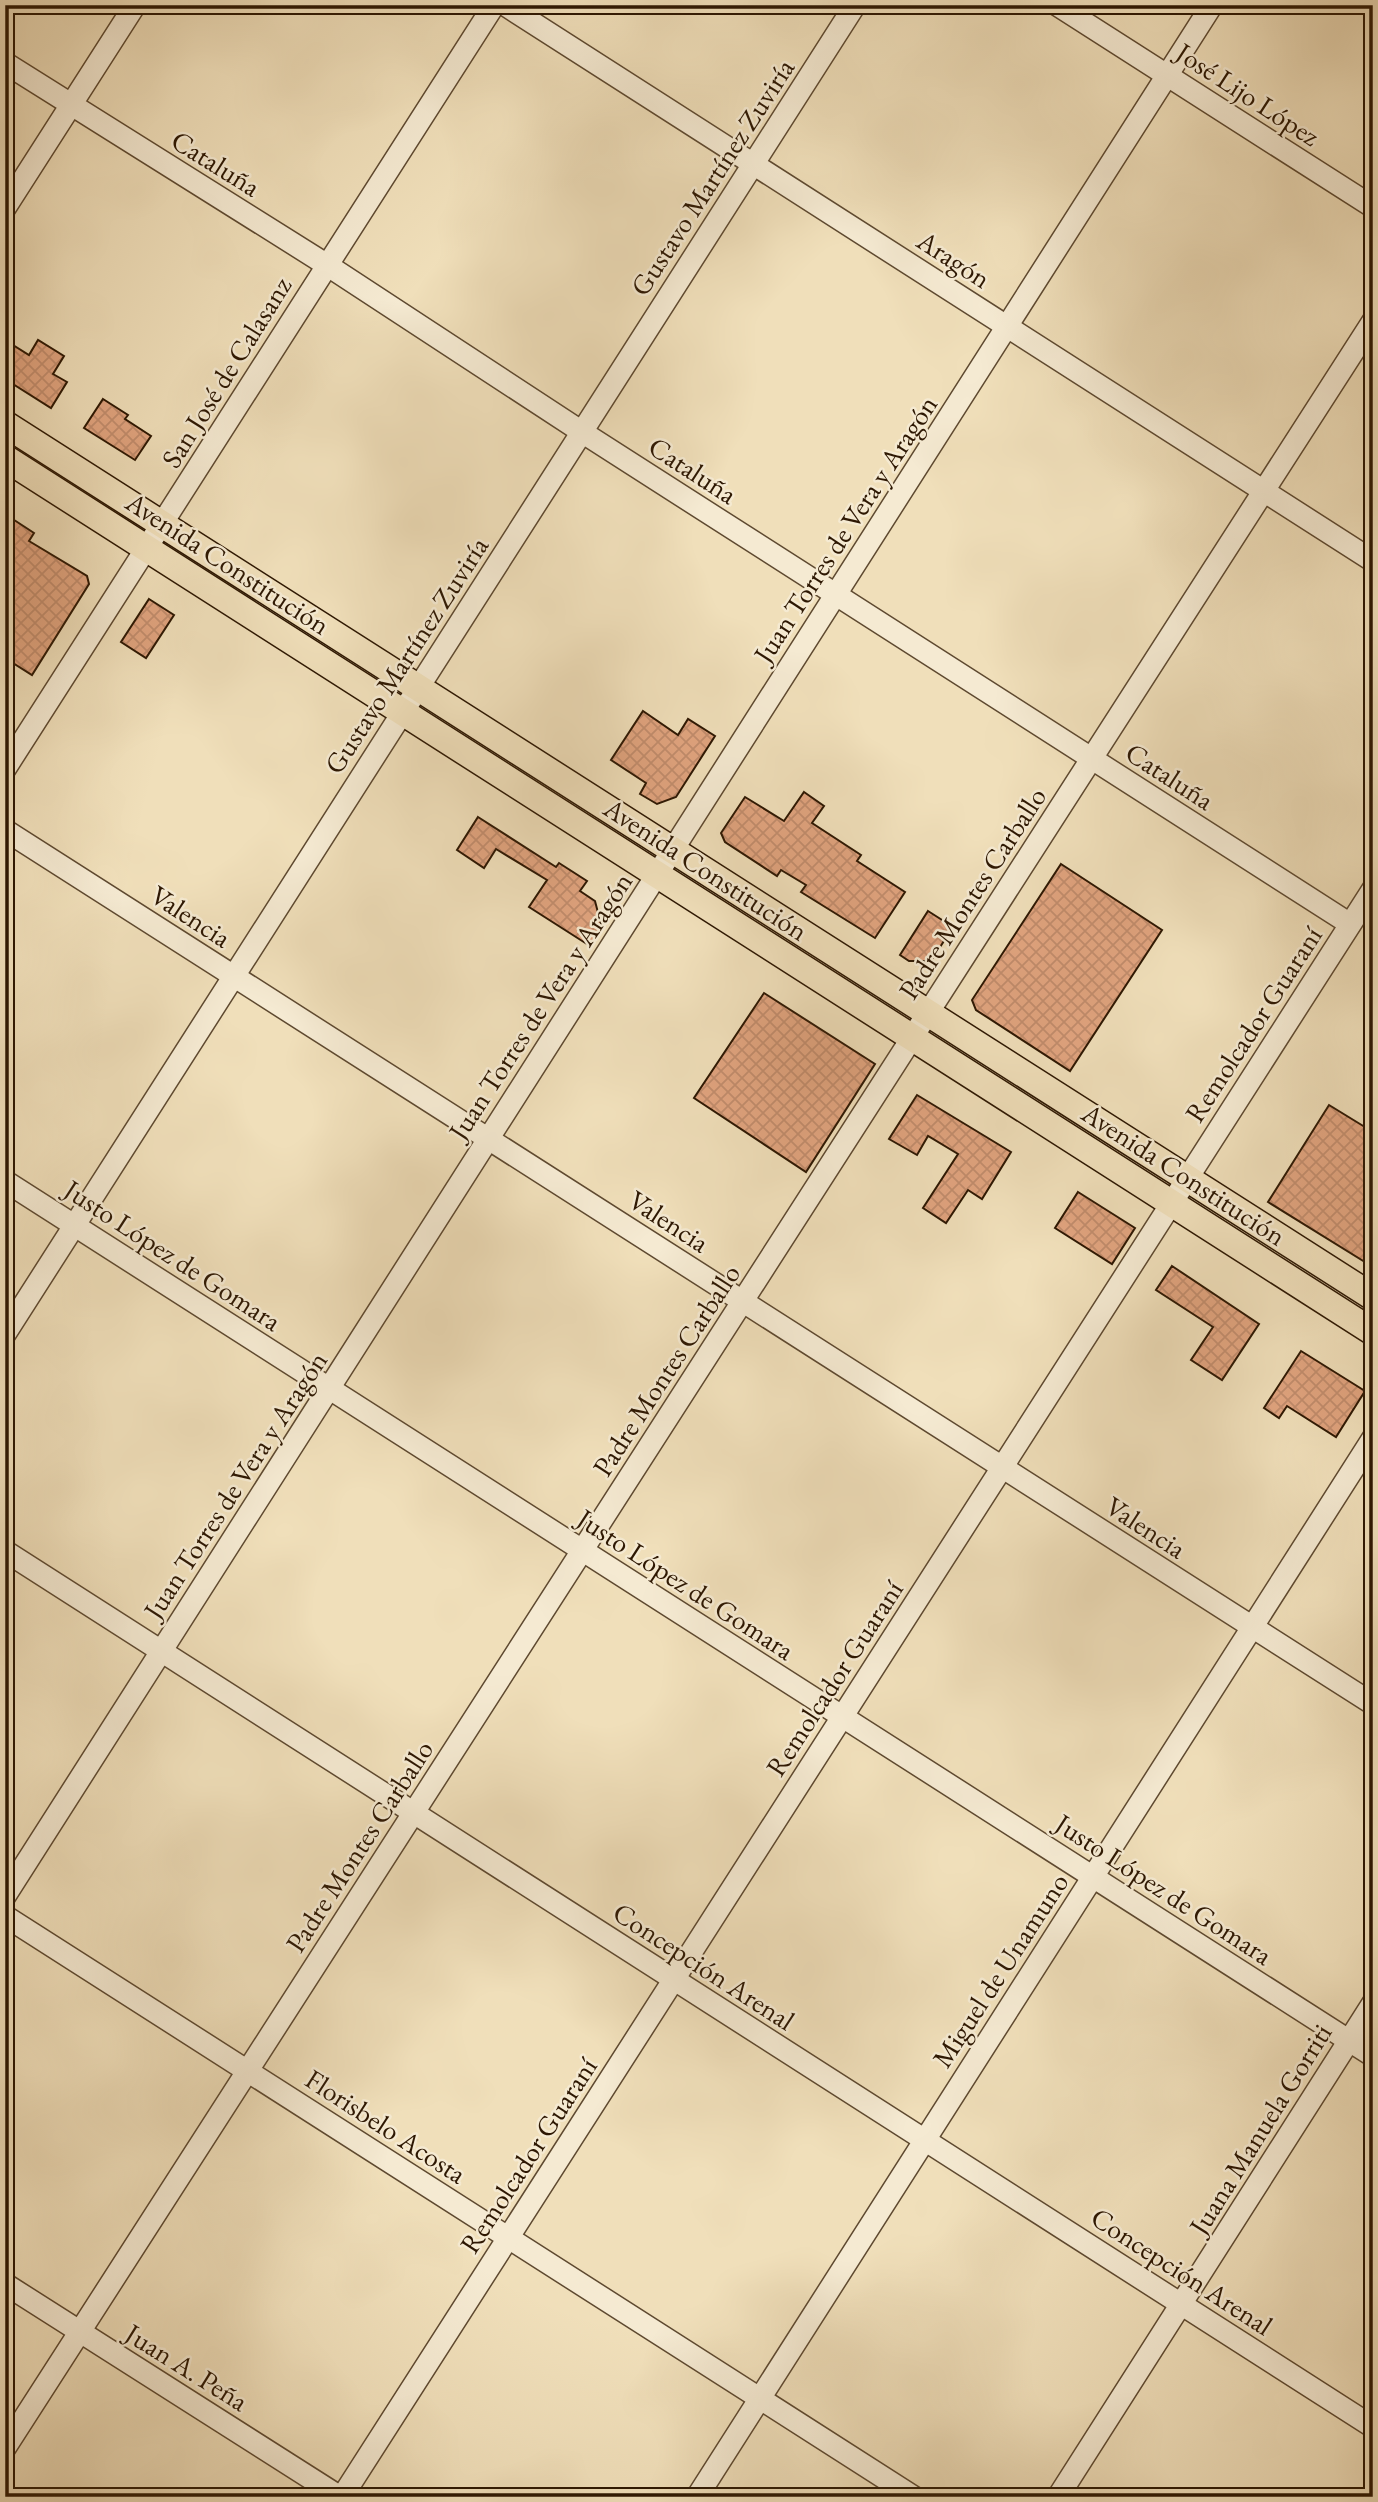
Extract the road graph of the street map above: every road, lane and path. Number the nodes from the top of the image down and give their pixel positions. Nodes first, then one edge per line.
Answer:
1 (135, 5) edge
2 (494, 5) edge
3 (505, 5) edge
4 (855, 5) edge
5 (1057, 5) edge
6 (1212, 5) edge
7 (5, 63) edge
8 (1167, 76) junction
9 (71, 105) junction
10 (753, 164) junction
11 (1373, 207) edge
12 (5, 208) edge
13 (327, 265) junction
14 (1373, 321) edge
15 (1007, 327) junction
16 (5, 424) edge
17 (582, 432) junction
18 (5, 458) edge
19 (1263, 491) junction
20 (162, 524) junction
21 (147, 548) junction
22 (1373, 561) edge
23 (836, 595) junction
24 (419, 688) junction
25 (403, 712) junction
26 (1091, 759) junction
27 (5, 769) edge
28 (5, 830) edge
29 (673, 850) junction
30 (657, 875) junction
31 (1373, 889) edge
32 (1350, 924) junction
33 (234, 976) junction
34 (928, 1013) junction
35 (912, 1038) junction
36 (489, 1139) junction
37 (1187, 1179) junction
38 (5, 1181) edge
39 (1171, 1203) junction
40 (75, 1226) junction
41 (1373, 1297) edge
42 (743, 1302) junction
43 (1373, 1332) edge
44 (5, 1334) edge
45 (330, 1389) junction
46 (1373, 1438) edge
47 (1002, 1468) junction
48 (5, 1551) edge
49 (583, 1551) junction
50 (1252, 1627) junction
51 (162, 1652) junction
52 (1373, 1704) edge
53 (842, 1717) junction
54 (414, 1813) junction
55 (1093, 1877) junction
56 (5, 1896) edge
57 (5, 1916) edge
58 (674, 1980) junction
59 (1373, 2003) edge
60 (1349, 2041) junction
61 (1373, 2056) edge
62 (248, 2071) junction
63 (925, 2140) junction
64 (509, 2238) junction
65 (5, 2284) edge
66 (1181, 2304) junction
67 (80, 2331) junction
68 (761, 2398) junction
69 (1373, 2427) edge
70 (5, 2448) edge
71 (341, 2497) edge
72 (697, 2497) edge
73 (915, 2497) edge
74 (1058, 2497) edge

1 - 9 street
2 - 13 street, San José de Calasanz
3 - 10 street, Aragón
4 - 10 street, Gustavo Martínez Zuviría
5 - 8 street, José Lijo López
6 - 8 street, Juan Torres de Vera y Aragón
7 - 9 street, Cataluña
8 - 11 street, José Lijo López
8 - 15 street, Juan Torres de Vera y Aragón
9 - 12 street
9 - 13 street, Cataluña
10 - 15 street, Aragón
10 - 17 street, Gustavo Martínez Zuviría
13 - 17 street, Cataluña
13 - 20 street, San José de Calasanz
14 - 19 street, Padre Montes Carballo
15 - 19 street, Aragón
15 - 23 street, Juan Torres de Vera y Aragón
16 - 20 main road, Avenida Constitución
17 - 23 street, Cataluña
17 - 24 street, Gustavo Martínez Zuviría
18 - 21 main road, Avenida Constitución
19 - 22 street, Aragón
19 - 26 street, Padre Montes Carballo
20 - 21 street, San José de Calasanz
20 - 24 main road, Avenida Constitución
21 - 25 main road, Avenida Constitución
21 - 27 street, San José de Calasanz
23 - 26 street, Cataluña
23 - 29 street, Juan Torres de Vera y Aragón
24 - 25 street, Gustavo Martínez Zuviría
24 - 29 main road, Avenida Constitución
25 - 30 main road, Avenida Constitución
25 - 33 street, Gustavo Martínez Zuviría
26 - 32 street, Cataluña
26 - 34 street, Padre Montes Carballo
28 - 33 street, Valencia
29 - 30 street, Juan Torres de Vera y Aragón
29 - 34 main road, Avenida Constitución
30 - 35 main road, Avenida Constitución
30 - 36 street, Juan Torres de Vera y Aragón
31 - 32 street, Remolcador Guaraní
32 - 37 street, Remolcador Guaraní
33 - 36 street, Valencia
33 - 40 street, Gustavo Martínez Zuviría
34 - 35 street, Padre Montes Carballo
34 - 37 main road, Avenida Constitución
35 - 39 main road, Avenida Constitución
35 - 42 street, Padre Montes Carballo
36 - 42 street, Valencia
36 - 45 street, Juan Torres de Vera y Aragón
37 - 39 street, Remolcador Guaraní
37 - 41 main road, Avenida Constitución
38 - 40 street, Justo López de Gomara
39 - 43 main road, Avenida Constitución
39 - 47 street, Remolcador Guaraní
40 - 44 street, Gustavo Martínez Zuviría
40 - 45 street, Justo López de Gomara
42 - 47 street, Valencia
42 - 49 street, Padre Montes Carballo
45 - 49 street, Justo López de Gomara
45 - 51 street, Juan Torres de Vera y Aragón
46 - 50 street, Miguel de Unamuno
47 - 50 street, Valencia
47 - 53 street, Remolcador Guaraní
48 - 51 street, Concepción Arenal
49 - 53 street, Justo López de Gomara
49 - 54 street, Padre Montes Carballo
50 - 52 street, Valencia
50 - 55 street, Miguel de Unamuno
51 - 54 street, Concepción Arenal
51 - 56 street, Juan Torres de Vera y Aragón
53 - 55 street, Justo López de Gomara
53 - 58 street, Remolcador Guaraní
54 - 58 street, Concepción Arenal
54 - 62 street, Padre Montes Carballo
55 - 60 street, Justo López de Gomara
55 - 63 street, Miguel de Unamuno
57 - 62 street, Florisbelo Acosta
58 - 63 street, Concepción Arenal
58 - 64 street, Remolcador Guaraní
59 - 60 street, Juana Manuela Gorriti
60 - 61 street, Justo López de Gomara
60 - 66 street, Juana Manuela Gorriti
62 - 64 street, Florisbelo Acosta
62 - 67 street, Padre Montes Carballo
63 - 66 street, Concepción Arenal
63 - 68 street, Miguel de Unamuno
64 - 68 street, Florisbelo Acosta
64 - 71 street, Remolcador Guaraní
65 - 67 street, Juan A. Peña
66 - 69 street, Concepción Arenal
66 - 74 street, Juana Manuela Gorriti
67 - 70 street, Padre Montes Carballo
67 - 71 street, Juan A. Peña
68 - 72 street, Miguel de Unamuno
68 - 73 street, Florisbelo Acosta

